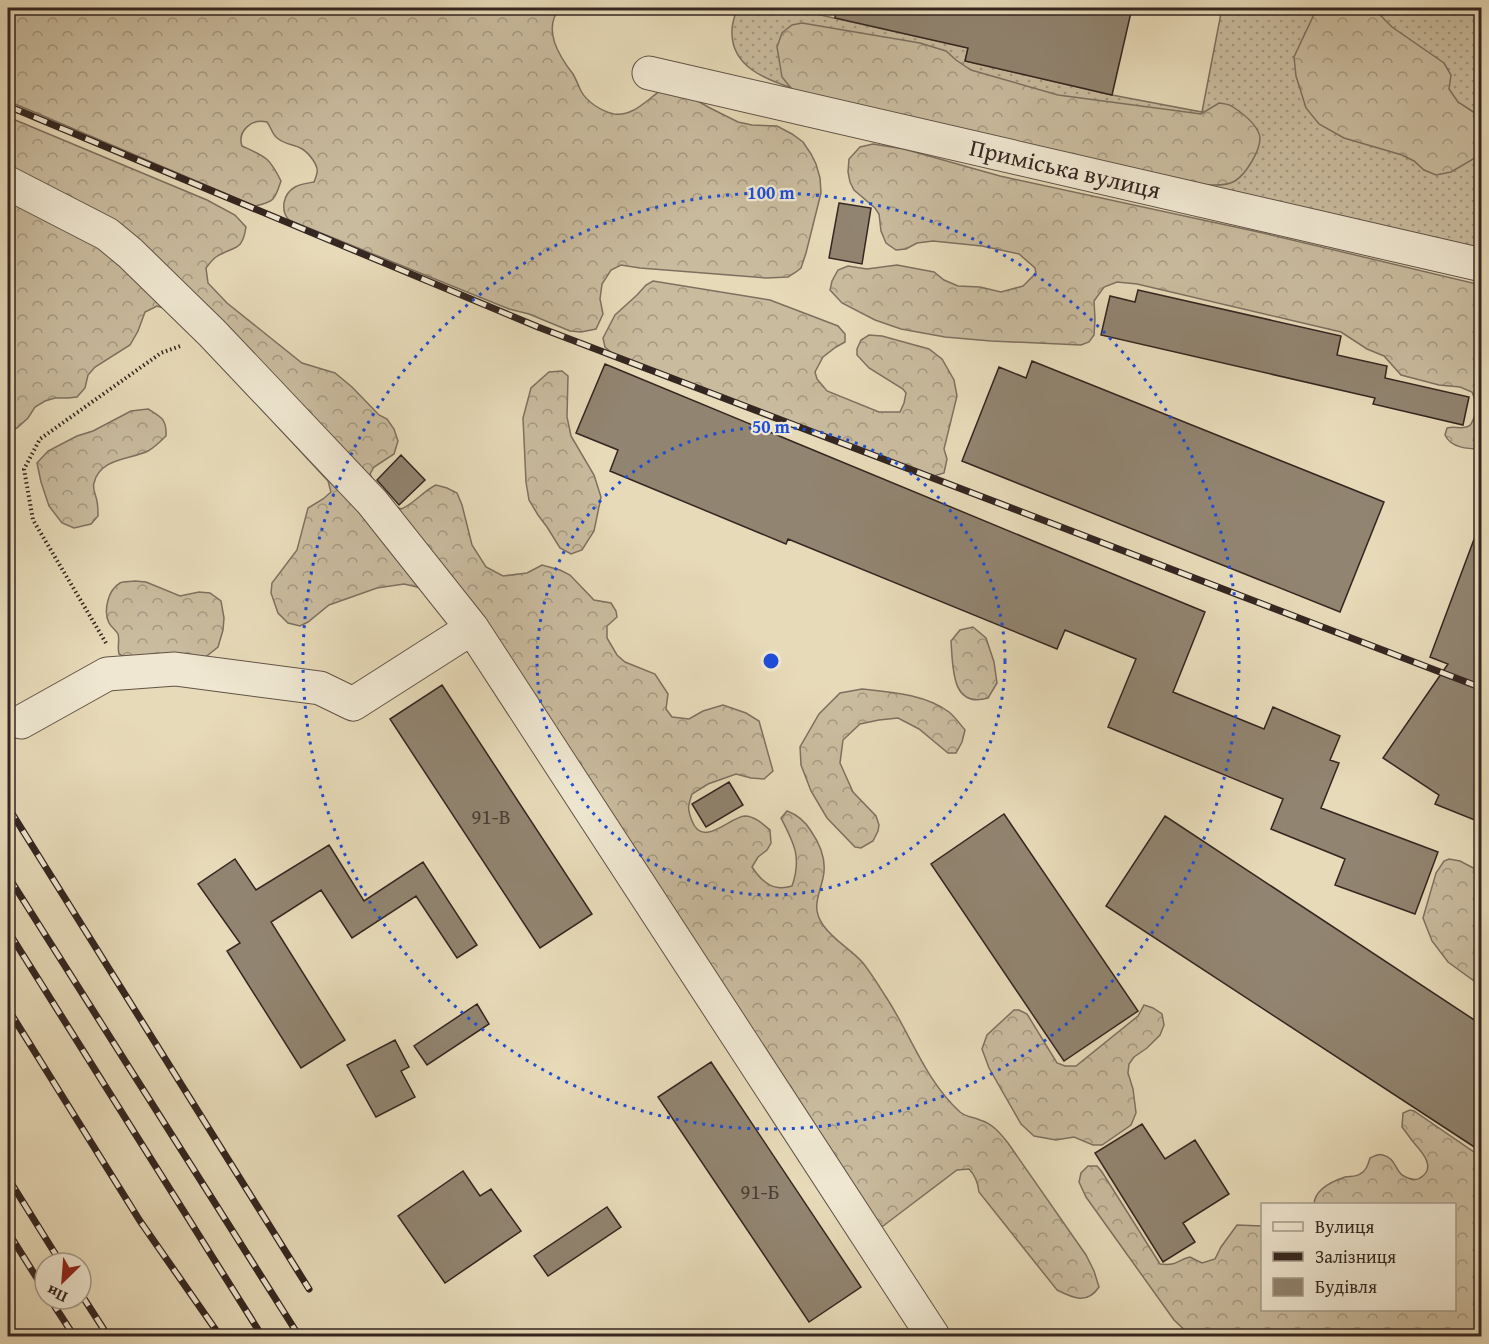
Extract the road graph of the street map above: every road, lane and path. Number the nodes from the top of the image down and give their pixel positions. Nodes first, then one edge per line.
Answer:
1 (649, 73) dead end
2 (8, 183) edge
3 (1482, 265) edge
4 (212, 333) junction
5 (472, 628) junction
6 (123, 672) junction
7 (21, 722) dead end
8 (933, 1336) edge

1 - 3 street, Приміська вулиця
2 - 4 street
4 - 5 street
4 - 6 path
5 - 6 street
5 - 8 street
6 - 7 street

